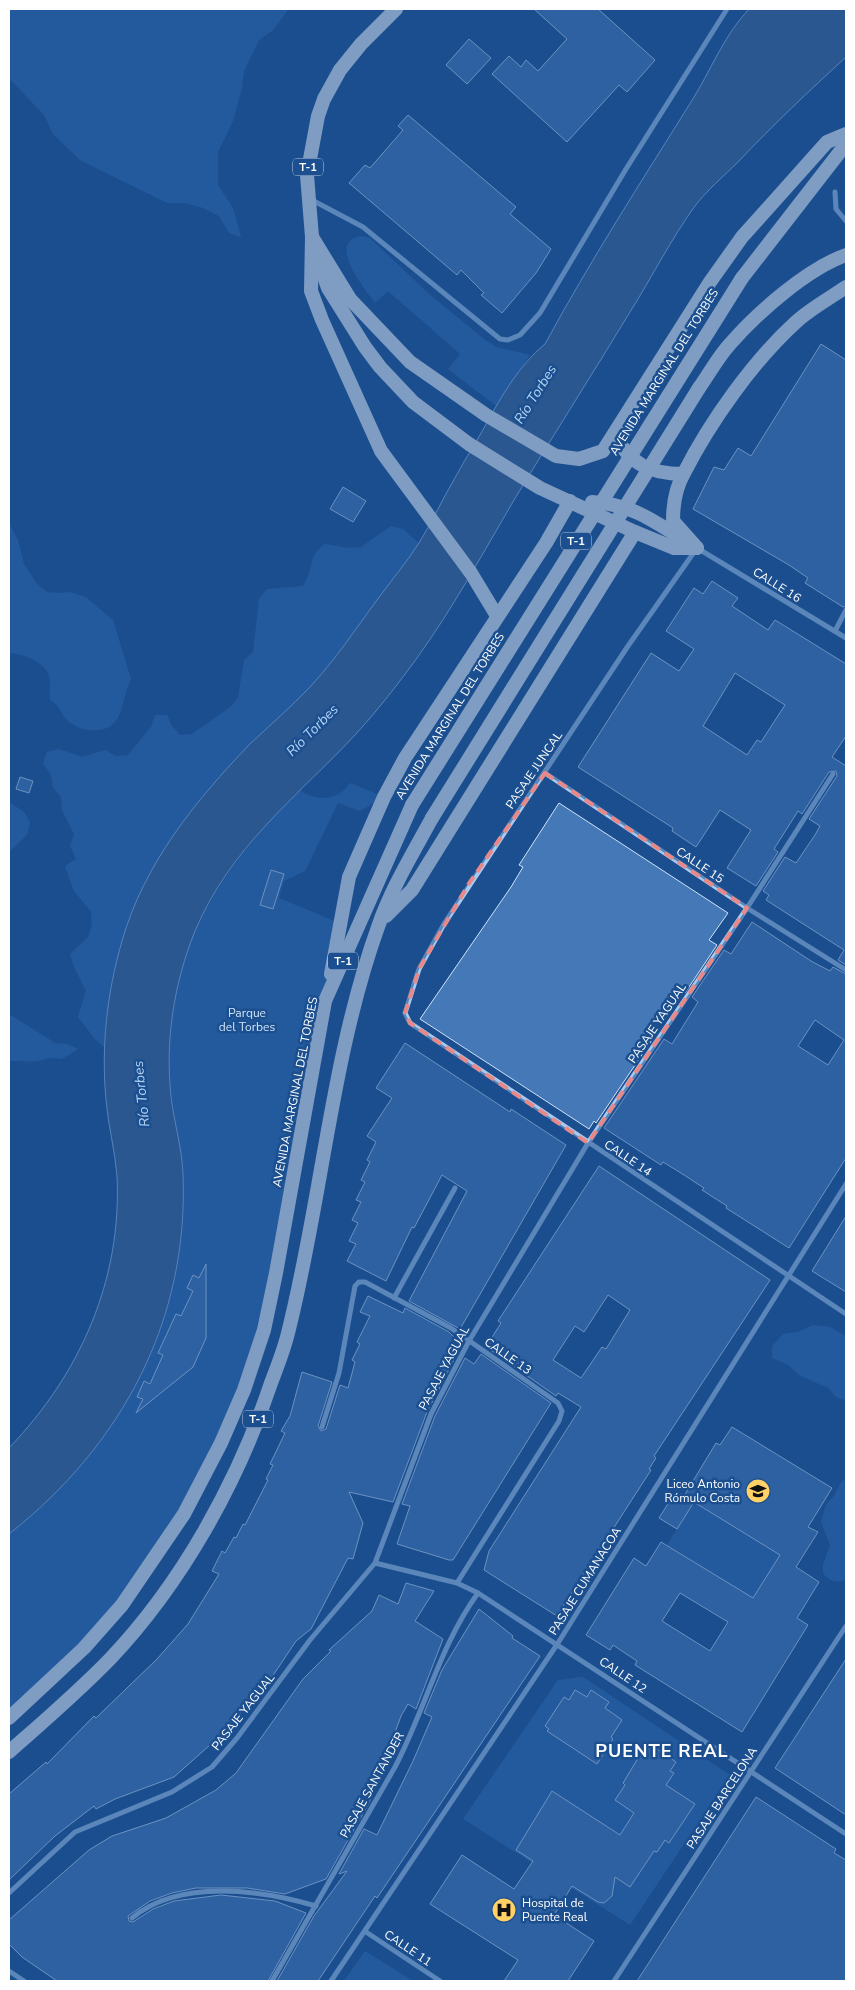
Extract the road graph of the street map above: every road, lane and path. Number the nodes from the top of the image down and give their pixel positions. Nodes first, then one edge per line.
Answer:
1 (396, 9) edge
2 (727, 9) edge
3 (846, 134) edge
4 (846, 144) edge
5 (835, 192) dead end
6 (310, 198) junction
7 (846, 221) edge
8 (312, 237) junction
9 (846, 255) edge
10 (846, 287) edge
11 (614, 434) junction
12 (683, 474) junction
13 (570, 502) junction
14 (635, 532) junction
15 (697, 548) junction
16 (846, 610) edge
17 (497, 616) junction
18 (835, 630) junction
19 (846, 638) edge
20 (545, 773) junction
21 (833, 774) dead end
22 (747, 908) junction
23 (378, 924) junction
24 (846, 970) edge
25 (325, 1002) junction
26 (405, 1013) joint
27 (588, 1143) junction
28 (846, 1184) edge
29 (455, 1188) dead end
30 (788, 1276) junction
31 (394, 1298) junction
32 (846, 1314) edge
33 (469, 1341) junction
34 (322, 1427) dead end
35 (375, 1563) junction
36 (457, 1583) junction
37 (478, 1593) junction
38 (846, 1626) edge
39 (558, 1643) junction
40 (9, 1718) edge
41 (9, 1752) edge
42 (751, 1772) junction
43 (846, 1834) edge
44 (9, 1893) edge
45 (316, 1906) junction
46 (132, 1918) dead end
47 (366, 1932) junction
48 (9, 1971) edge
49 (24, 1981) edge
50 (272, 1981) edge
51 (331, 1981) edge
52 (440, 1981) edge
53 (614, 1981) edge

1 - 6 highway, T-1
2 - 6 street
3 - 11 highway
4 - 25 highway, AVENIDA MARGINAL DEL TORBES / T-1, bridge
5 - 7 street
6 - 8 highway, T-1
8 - 11 highway
8 - 13 highway
8 - 17 highway
9 - 23 highway, T-1, bridge
10 - 12 highway
11 - 12 highway
12 - 15 highway
13 - 14 highway
13 - 15 highway
13 - 17 highway
14 - 15 highway
14 - 23 highway
15 - 18 street, CALLE 16
15 - 20 street, PASAJE JUNCAL
16 - 18 street
17 - 25 highway
18 - 19 street, CALLE 16
20 - 22 street, CALLE 15
20 - 26 street, PASAJE JUNCAL
21 - 22 street, PASAJE YAGUAL
22 - 24 street, CALLE 15
22 - 27 street, PASAJE YAGUAL
23 - 41 highway, T-1
25 - 40 highway, AVENIDA MARGINAL DEL TORBES / T-1
26 - 27 street, CALLE 14
27 - 30 street, CALLE 14
27 - 33 street, PASAJE YAGUAL
28 - 30 street, PASAJE CUMANACOA
29 - 31 street
30 - 32 street, CALLE 14
30 - 39 street, PASAJE CUMANACOA
31 - 33 street, CALLE 13
31 - 34 street, CALLE 13
33 - 35 street, PASAJE YAGUAL
33 - 36 street, CALLE 13
35 - 36 street, CALLE 12
35 - 44 street, PASAJE YAGUAL
36 - 37 street, CALLE 12
37 - 39 street, CALLE 12
37 - 45 street, PASAJE SANTANDER
38 - 42 street, PASAJE BARCELONA
39 - 42 street, CALLE 12
39 - 47 street, PASAJE CUMANACOA
42 - 43 street, CALLE 12
42 - 53 street, PASAJE BARCELONA
45 - 46 street
45 - 50 street, PASAJE SANTANDER
47 - 51 street, PASAJE CUMANACOA
47 - 52 street, CALLE 11
48 - 49 street

